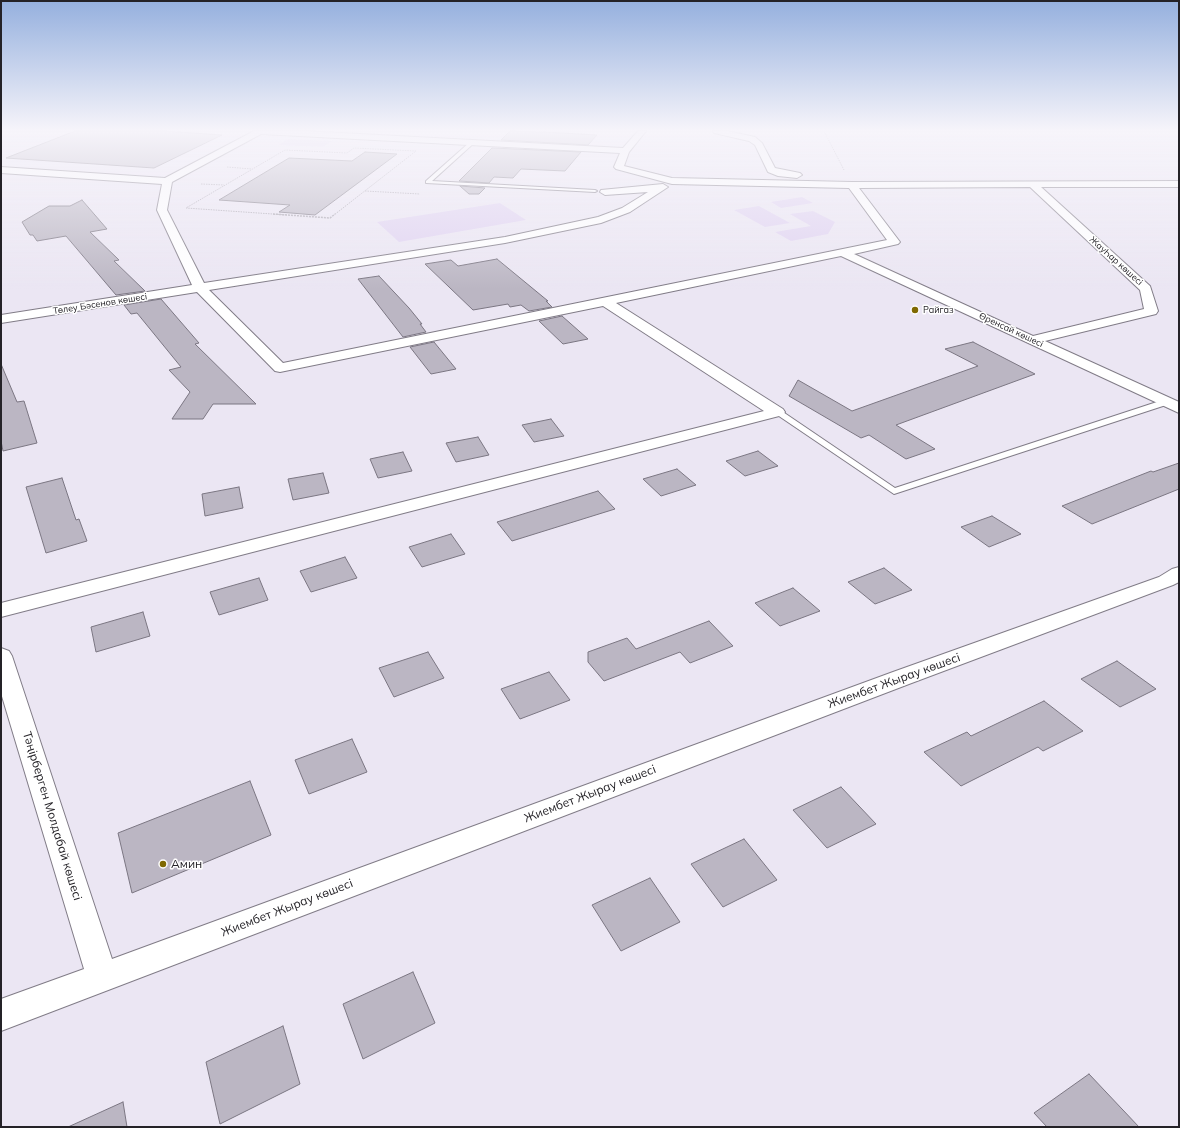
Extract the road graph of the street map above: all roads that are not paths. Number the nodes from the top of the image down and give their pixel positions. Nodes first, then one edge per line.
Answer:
1 (166, 184) edge
2 (457, 184) edge
3 (607, 184) edge
4 (667, 184) junction
5 (700, 184) edge
6 (851, 184) edge
7 (999, 184) edge
8 (1032, 184) junction
9 (1179, 184) edge
10 (600, 192) junction
11 (843, 253) junction
12 (200, 288) junction
13 (606, 302) junction
14 (1, 319) edge
15 (1032, 340) junction
16 (1166, 402) junction
17 (1179, 408) edge
18 (777, 412) junction
19 (1179, 573) edge
20 (1, 610) edge
21 (1, 656) edge
22 (102, 977) junction
23 (1, 1015) edge

1 - 12 street
2 - 10 lane
3 - 10 street
4 - 5 street
4 - 10 street
4 - 12 street, Төлеу Бәсенов көшесі
6 - 11 street
7 - 8 street
8 - 9 street
8 - 15 street, ЖауҺар көшесі
11 - 13 street
11 - 15 street, Өренсай көшесі
12 - 13 street
12 - 14 street, Төлеу Бәсенов көшесі
13 - 18 street
15 - 16 street, Өренсай көшесі
16 - 17 street, Өренсай көшесі
16 - 18 lane
18 - 20 street
19 - 22 street, Жиембет Жырау көшесі
21 - 22 street, Тәңірберген Молдабай көшесі
22 - 23 street, Жиембет Жырау көшесі

